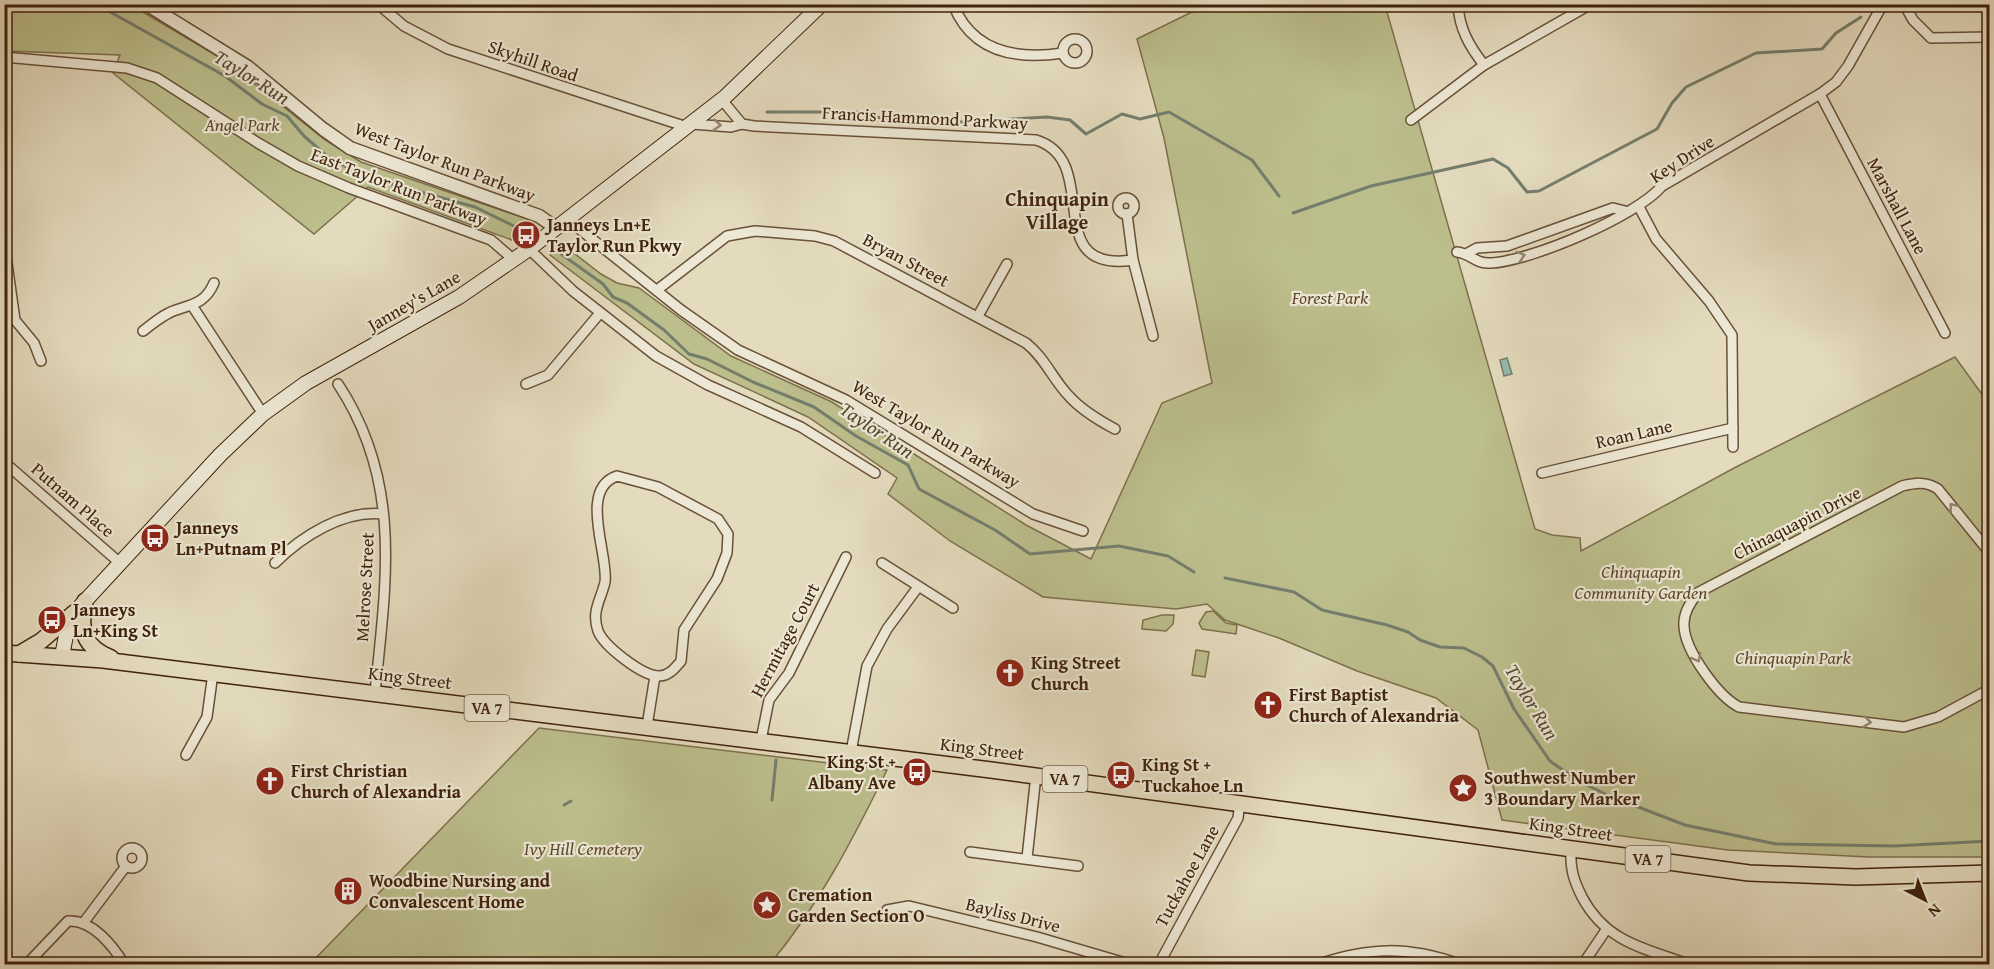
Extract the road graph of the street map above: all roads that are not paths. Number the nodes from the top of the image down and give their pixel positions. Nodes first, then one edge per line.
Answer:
1 (147, 4) edge
2 (378, 4) edge
3 (822, 4) edge
4 (953, 4) edge
5 (1458, 4) edge
6 (1591, 4) edge
7 (1883, 4) edge
8 (1904, 4) edge
9 (1989, 37) edge
10 (1063, 54) dead end
11 (4, 57) edge
12 (1484, 65) junction
13 (1820, 94) junction
14 (722, 100) junction
15 (1411, 120) dead end
16 (742, 124) junction
17 (689, 125) junction
18 (1639, 207) junction
19 (1625, 211) junction
20 (1127, 214) dead end
21 (561, 223) junction
22 (4, 242) edge
23 (529, 249) junction
24 (514, 260) junction
25 (1133, 260) junction
26 (1007, 264) dead end
27 (214, 283) dead end
28 (657, 290) junction
29 (193, 307) junction
30 (600, 313) junction
31 (978, 316) junction
32 (143, 331) dead end
33 (1945, 333) dead end
34 (1153, 336) dead end
35 (41, 361) dead end
36 (338, 384) dead end
37 (526, 384) dead end
38 (263, 414) junction
39 (1733, 428) junction
40 (1115, 429) dead end
41 (1733, 447) dead end
42 (4, 462) edge
43 (875, 473) dead end
44 (1542, 473) dead end
45 (383, 514) junction
46 (1083, 531) dead end
47 (1989, 553) edge
48 (846, 557) dead end
49 (120, 563) junction
50 (275, 563) dead end
51 (882, 563) dead end
52 (918, 587) junction
53 (85, 601) junction
54 (953, 608) dead end
55 (74, 613) junction
56 (12, 654) edge
57 (62, 656) junction
58 (122, 663) junction
59 (213, 673) junction
60 (655, 676) junction
61 (1989, 689) edge
62 (375, 693) junction
63 (647, 726) junction
64 (761, 740) junction
65 (852, 752) junction
66 (186, 755) dead end
67 (1036, 776) junction
68 (1240, 802) junction
69 (1571, 849) junction
70 (970, 852) dead end
71 (1028, 858) junction
72 (126, 866) dead end
73 (1078, 866) dead end
74 (1989, 873) edge
75 (887, 910) dead end
76 (84, 922) junction
77 (1606, 930) junction
78 (27, 964) edge
79 (124, 964) edge
80 (1129, 964) edge
81 (1159, 964) edge
82 (1318, 964) edge
83 (1459, 964) edge
84 (1583, 964) edge
85 (1688, 964) edge

1 - 21 street, West Taylor Run Parkway
2 - 17 street, Skyhill Road
3 - 14 main road, Janney's Lane
4 - 10 street
5 - 12 street
6 - 12 street
7 - 13 street, Key Drive
8 - 9 street
11 - 24 street, East Taylor Run Parkway
12 - 15 street
13 - 18 street, Key Drive
13 - 33 street, Marshall Lane
14 - 16 street
14 - 17 main road, Janney's Lane
17 -> 16 street, Francis Hammond Parkway
16 - 25 street, Francis Hammond Parkway
17 - 21 main road, Janney's Lane
18 - 19 street
18 - 39 street, Key Drive
19 -> 19 street
20 - 25 street
21 - 23 main road, Janney's Lane
21 - 28 street, West Taylor Run Parkway
22 - 35 street
23 - 24 main road, Janney's Lane
23 - 30 street
24 - 38 main road, Janney's Lane
25 - 34 street
26 - 31 street
27 - 29 street
28 - 31 street, Bryan Street
28 - 46 street, West Taylor Run Parkway
29 - 32 street
29 - 38 street
30 - 37 street
30 - 43 street
31 - 40 street, Bryan Street
36 - 45 street, Melrose Street
38 - 49 main road, Janney's Lane
39 - 41 street, Key Drive
39 - 44 street, Roan Lane
42 - 49 street, Putnam Place
45 - 50 street
45 - 62 street, Melrose Street
47 -> 61 street, Chinaquapin Drive
48 - 64 street, Hermitage Court
49 - 53 main road, Janney's Lane
51 - 52 street
52 - 54 street
52 - 65 street
53 - 55 main road, Janney's Lane
53 - 58 main road
55 - 56 main road
55 - 57 main road, Janney's Lane
56 - 57 main road, King Street / VA 7
57 - 58 main road, King Street / VA 7
58 - 59 main road, King Street / VA 7
59 - 62 main road, King Street / VA 7
59 - 66 street
60 - 60 street
60 - 63 street
62 - 63 main road, King Street / VA 7
63 - 64 main road, King Street / VA 7
64 - 65 main road, King Street / VA 7
65 - 67 main road, King Street / VA 7
67 - 68 main road, King Street / VA 7
67 - 71 street
68 - 69 main road, King Street / VA 7
68 - 81 street, Tuckahoe Lane
69 - 74 main road, King Street / VA 7
69 - 77 street
70 - 71 street
71 - 73 street
72 - 76 street
75 - 80 street, Bayliss Drive
76 - 78 street
76 - 79 street
77 - 84 street
77 - 85 street
82 - 83 street

